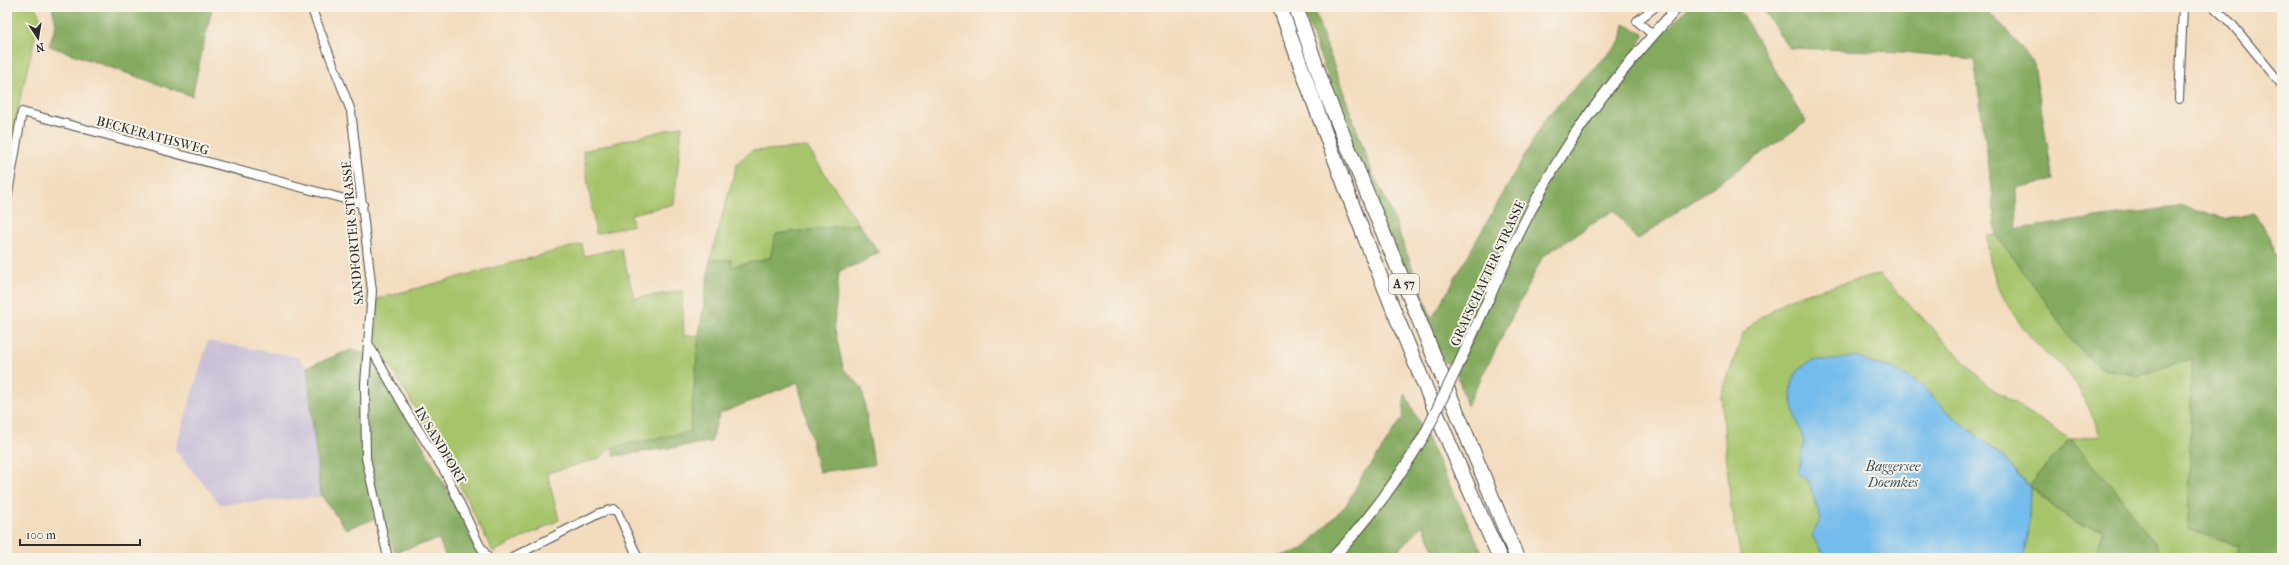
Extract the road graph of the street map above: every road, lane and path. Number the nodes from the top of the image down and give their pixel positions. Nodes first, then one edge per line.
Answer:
1 (311, 7) edge
2 (1280, 7) edge
3 (1296, 7) edge
4 (1655, 7) edge
5 (1678, 7) edge
6 (2183, 7) edge
7 (2214, 7) edge
8 (1653, 35) junction
9 (2282, 85) edge
10 (2179, 99) dead end
11 (7, 199) edge
12 (363, 204) junction
13 (369, 345) junction
14 (388, 558) edge
15 (488, 558) edge
16 (511, 558) edge
17 (638, 558) edge
18 (1332, 558) edge
19 (1500, 558) edge
20 (1517, 558) edge

1 - 12 street, SANDFORTER STRASSE
2 - 19 highway, A 57
3 - 20 highway, A 57
4 - 8 street
5 - 8 street, GRAFSCHAFTER STRASSE
6 - 10 street
7 - 9 street
8 - 18 street, GRAFSCHAFTER STRASSE, bridge
11 - 12 street, BECKERATHSWEG
12 - 13 street, SANDFORTER STRASSE
13 - 14 street, SANDFORTER STRASSE
13 - 15 street, IN SANDFORT
16 - 17 street

